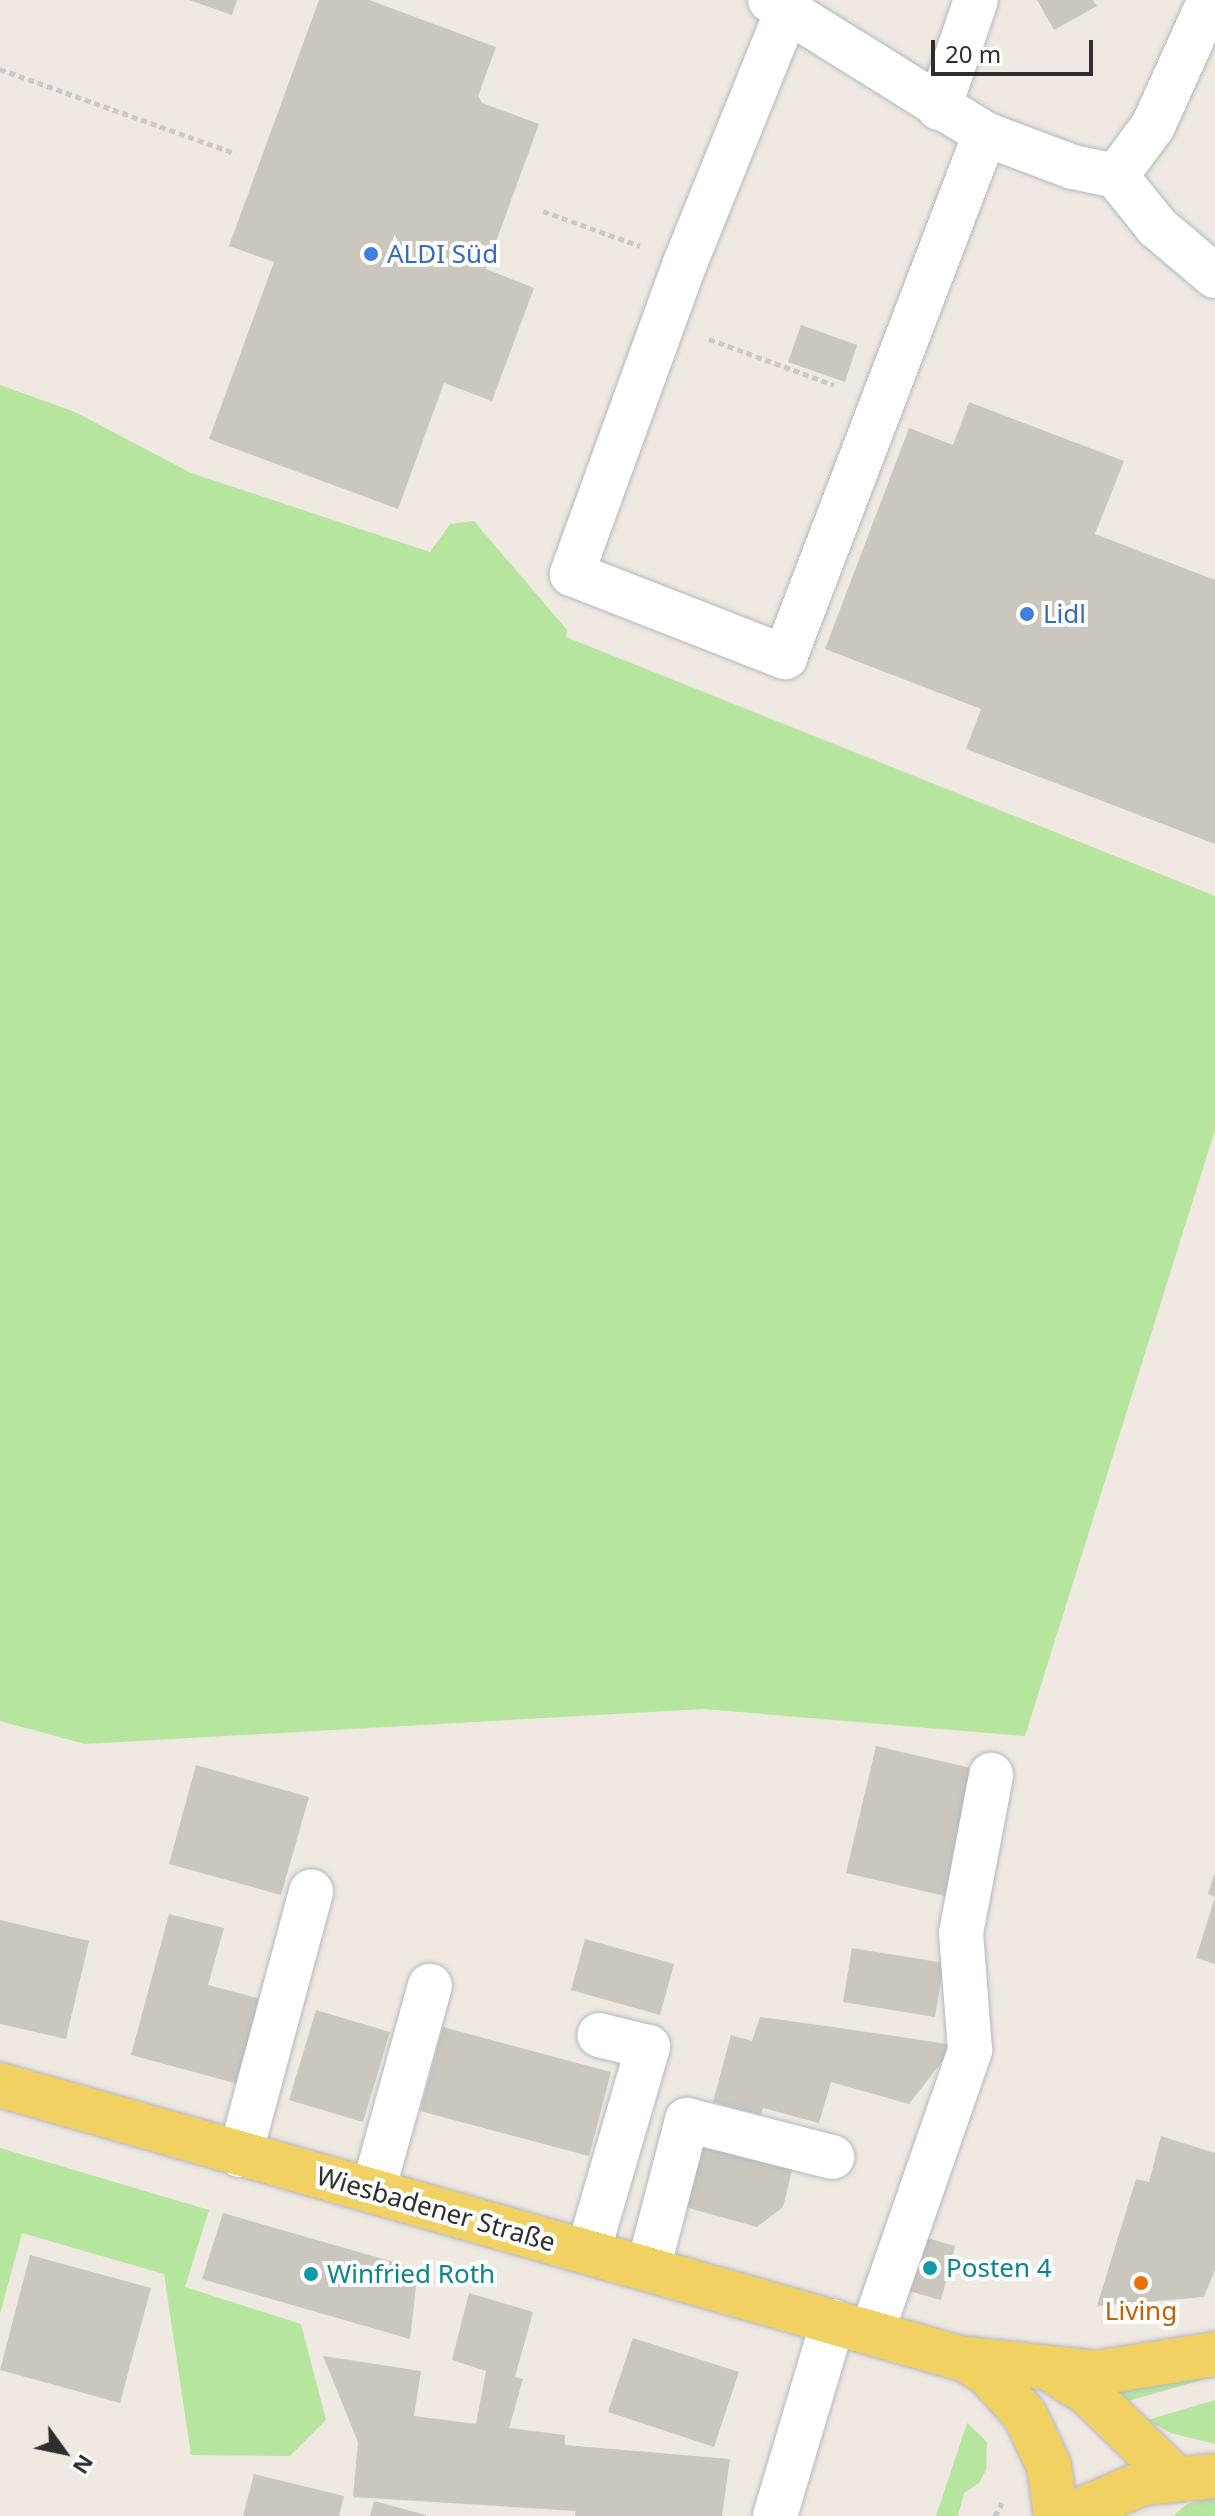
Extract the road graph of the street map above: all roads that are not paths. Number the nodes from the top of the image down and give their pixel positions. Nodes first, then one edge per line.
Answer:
1 (976, 0) edge
2 (1210, 0) edge
3 (778, 5) edge
4 (939, 108) junction
5 (985, 134) junction
6 (1116, 176) junction
7 (1215, 276) edge
8 (991, 1775) dead end
9 (311, 1891) dead end
10 (430, 1986) dead end
11 (599, 2035) dead end
12 (0, 2085) edge
13 (240, 2155) junction
14 (832, 2157) dead end
15 (373, 2191) junction
16 (588, 2252) junction
17 (648, 2269) junction
18 (853, 2327) junction
19 (1215, 2354) edge
20 (965, 2359) junction
21 (1053, 2371) junction
22 (1195, 2477) edge
23 (775, 2516) edge
24 (1056, 2516) edge
25 (1067, 2516) edge

1 - 4 street
2 - 6 street
3 - 4 street
3 - 5 street
4 - 5 street
5 - 6 street
6 - 7 street
8 - 18 street
9 - 13 street
10 - 15 street
11 - 16 street
12 - 13 main road, Wiesbadener Straße
13 - 15 main road, Wiesbadener Straße
14 - 17 street
15 - 16 main road, Wiesbadener Straße
16 - 17 main road, Wiesbadener Straße
17 - 18 main road, Wiesbadener Straße
18 - 20 main road, Wiesbadener Straße
18 - 23 street
19 - 21 main road, Wiesbadener Straße
20 - 21 main road, Wiesbadener Straße
20 - 24 main road, Wiesbadener Straße
21 - 22 main road, Wiesbadener Straße
22 - 25 main road

